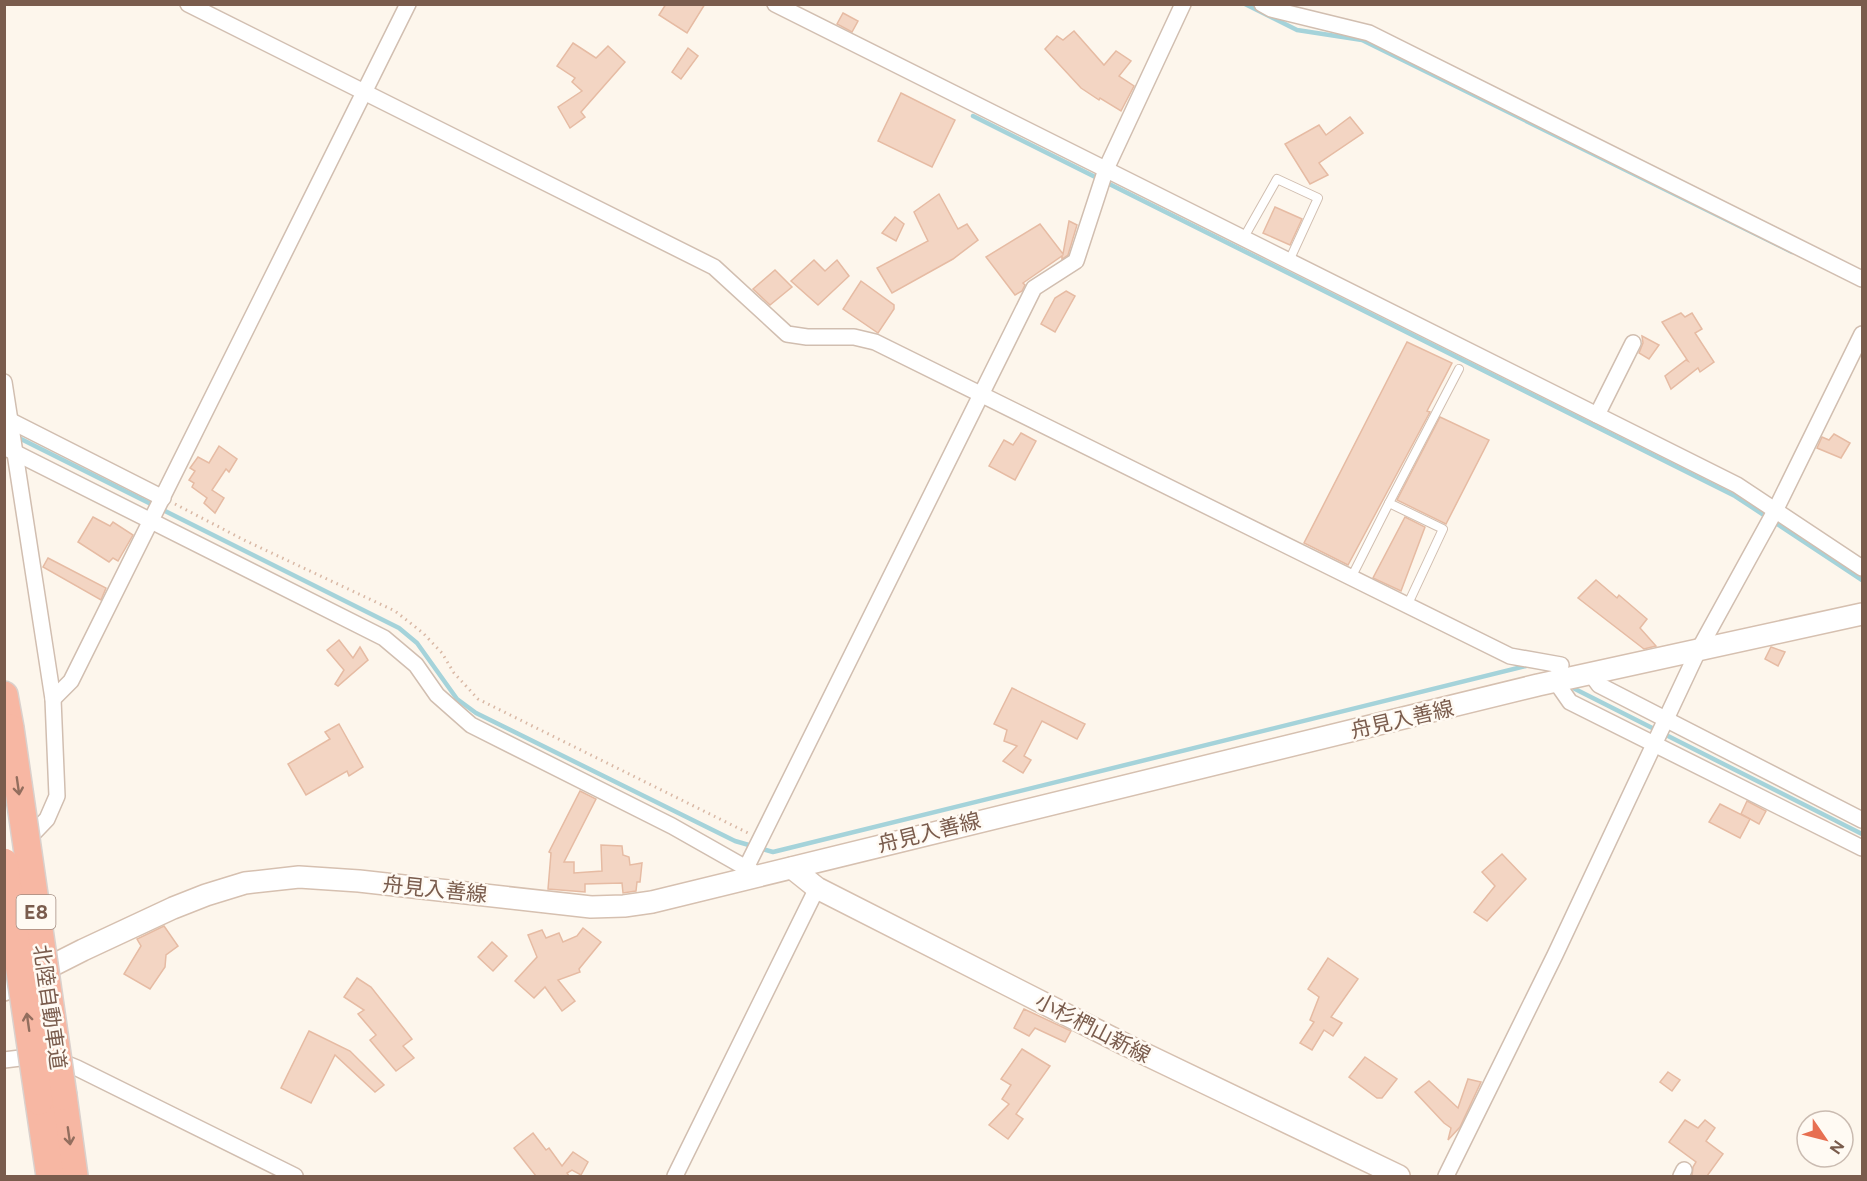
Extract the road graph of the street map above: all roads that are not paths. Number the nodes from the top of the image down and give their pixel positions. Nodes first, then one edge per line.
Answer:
1 (188, 4) edge
2 (408, 4) edge
3 (775, 4) edge
4 (1183, 4) edge
5 (1262, 4) edge
6 (365, 92) junction
7 (1106, 169) junction
8 (1243, 239) junction
9 (1289, 261) junction
10 (1863, 279) edge
11 (1863, 334) edge
12 (1633, 343) dead end
13 (1459, 369) dead end
14 (4, 382) edge
15 (982, 395) junction
16 (1597, 415) junction
17 (11, 421) junction
18 (11, 450) edge
19 (163, 498) junction
20 (1389, 503) junction
21 (1775, 511) junction
22 (151, 521) junction
23 (1863, 568) edge
24 (1351, 578) junction
25 (1407, 606) junction
26 (1863, 614) edge
27 (1698, 651) junction
28 (1591, 674) junction
29 (1556, 682) junction
30 (4, 695) edge
31 (53, 699) junction
32 (1659, 732) junction
33 (1863, 820) edge
34 (1863, 848) edge
35 (4, 862) edge
36 (792, 868) junction
37 (752, 871) junction
38 (817, 888) junction
39 (4, 990) edge
40 (4, 1060) edge
41 (51, 1099) junction
42 (50, 1176) edge
43 (74, 1176) edge
44 (295, 1176) edge
45 (675, 1176) edge
46 (1399, 1176) edge
47 (1446, 1176) edge

1 - 6 street
2 - 6 street
3 - 7 street
4 - 7 street
5 - 10 street
6 - 15 street
6 - 19 street
7 - 8 street
7 - 15 street
8 - 9 street
8 - 9 lane
9 - 16 street
11 - 21 street
12 - 16 street
13 - 20 lane
14 - 17 street
15 - 24 street
15 - 37 street
16 - 21 street
17 - 18 street
17 - 19 street
18 - 22 street
18 - 31 street
19 - 22 street
20 - 24 lane
20 - 25 lane
21 - 23 street
21 - 27 street
22 - 31 street
22 - 37 street
24 - 25 street
25 - 29 street
26 - 27 main road, 舟見入善線
27 - 28 main road, 舟見入善線
27 - 32 street
28 - 29 main road, 舟見入善線
28 - 32 street
29 - 32 street
29 - 36 main road, 舟見入善線
30 -> 41 highway, 北陸自動車道 / E8, bridge
31 - 35 street
32 - 33 street
32 - 34 street
32 - 47 street
41 -> 35 highway, 北陸自動車道 / E8, bridge
36 - 37 main road, 舟見入善線
36 - 38 main road, 小杉椚山新線
37 - 39 main road, 舟見入善線
38 - 45 street
38 - 46 main road, 小杉椚山新線
40 - 44 street
41 - 42 highway, 北陸自動車道 / E8
41 -> 43 highway, 北陸自動車道 / E8

